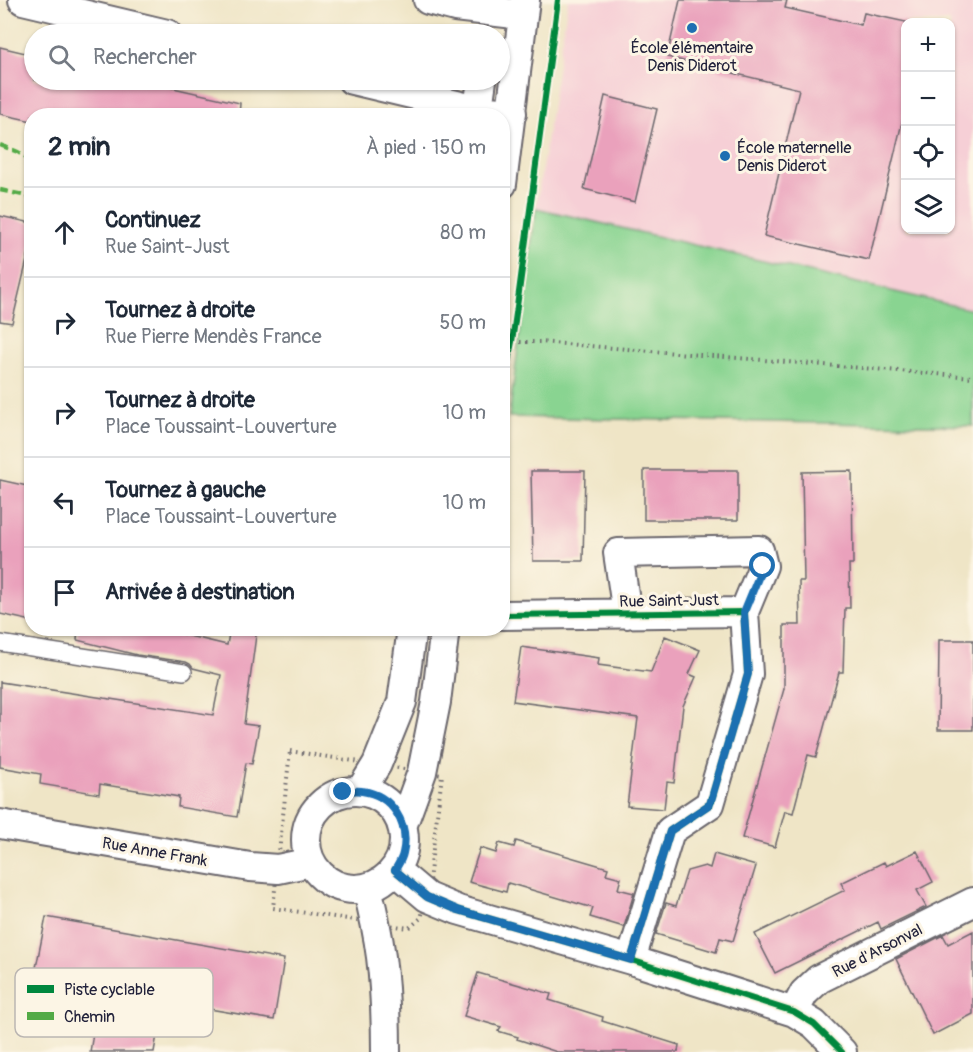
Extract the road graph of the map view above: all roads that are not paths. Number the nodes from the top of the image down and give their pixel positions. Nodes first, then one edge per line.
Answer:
1 (22, 0) edge
2 (428, 0) edge
3 (59, 4) edge
4 (524, 7) edge
5 (491, 15) edge
6 (131, 24) edge
7 (389, 90) edge
8 (480, 90) edge
9 (458, 108) edge
10 (478, 108) edge
11 (512, 113) joint
12 (510, 127) edge
13 (744, 612) junction
14 (627, 614) junction
15 (510, 615) edge
16 (411, 636) edge
17 (444, 636) edge
18 (0, 643) edge
19 (184, 672) dead end
20 (361, 790) junction
21 (0, 824) edge
22 (403, 824) junction
23 (311, 862) junction
24 (395, 870) junction
25 (367, 888) junction
26 (973, 902) edge
27 (631, 960) junction
28 (794, 1012) junction
29 (386, 1052) edge
30 (842, 1052) edge

1 - 3 street
2 - 5 street
3 - 6 street
4 - 5 street
4 - 11 street
7 - 9 street
8 - 10 street
11 - 12 street
13 - 14 street, Rue Saint-Just
13 - 14 street, Rue Saint-Just
13 - 27 street, Rue Saint-Just
14 - 15 street, Rue Saint-Just
16 - 20 street
17 - 22 street
18 - 19 lane
20 - 22 street
20 - 23 street
21 - 23 street, Rue Anne Frank
22 - 24 street
23 - 25 street
24 - 25 street
24 - 27 street
25 - 29 street
26 - 28 street, Rue d'Arsonval
27 - 28 street
28 - 30 street

